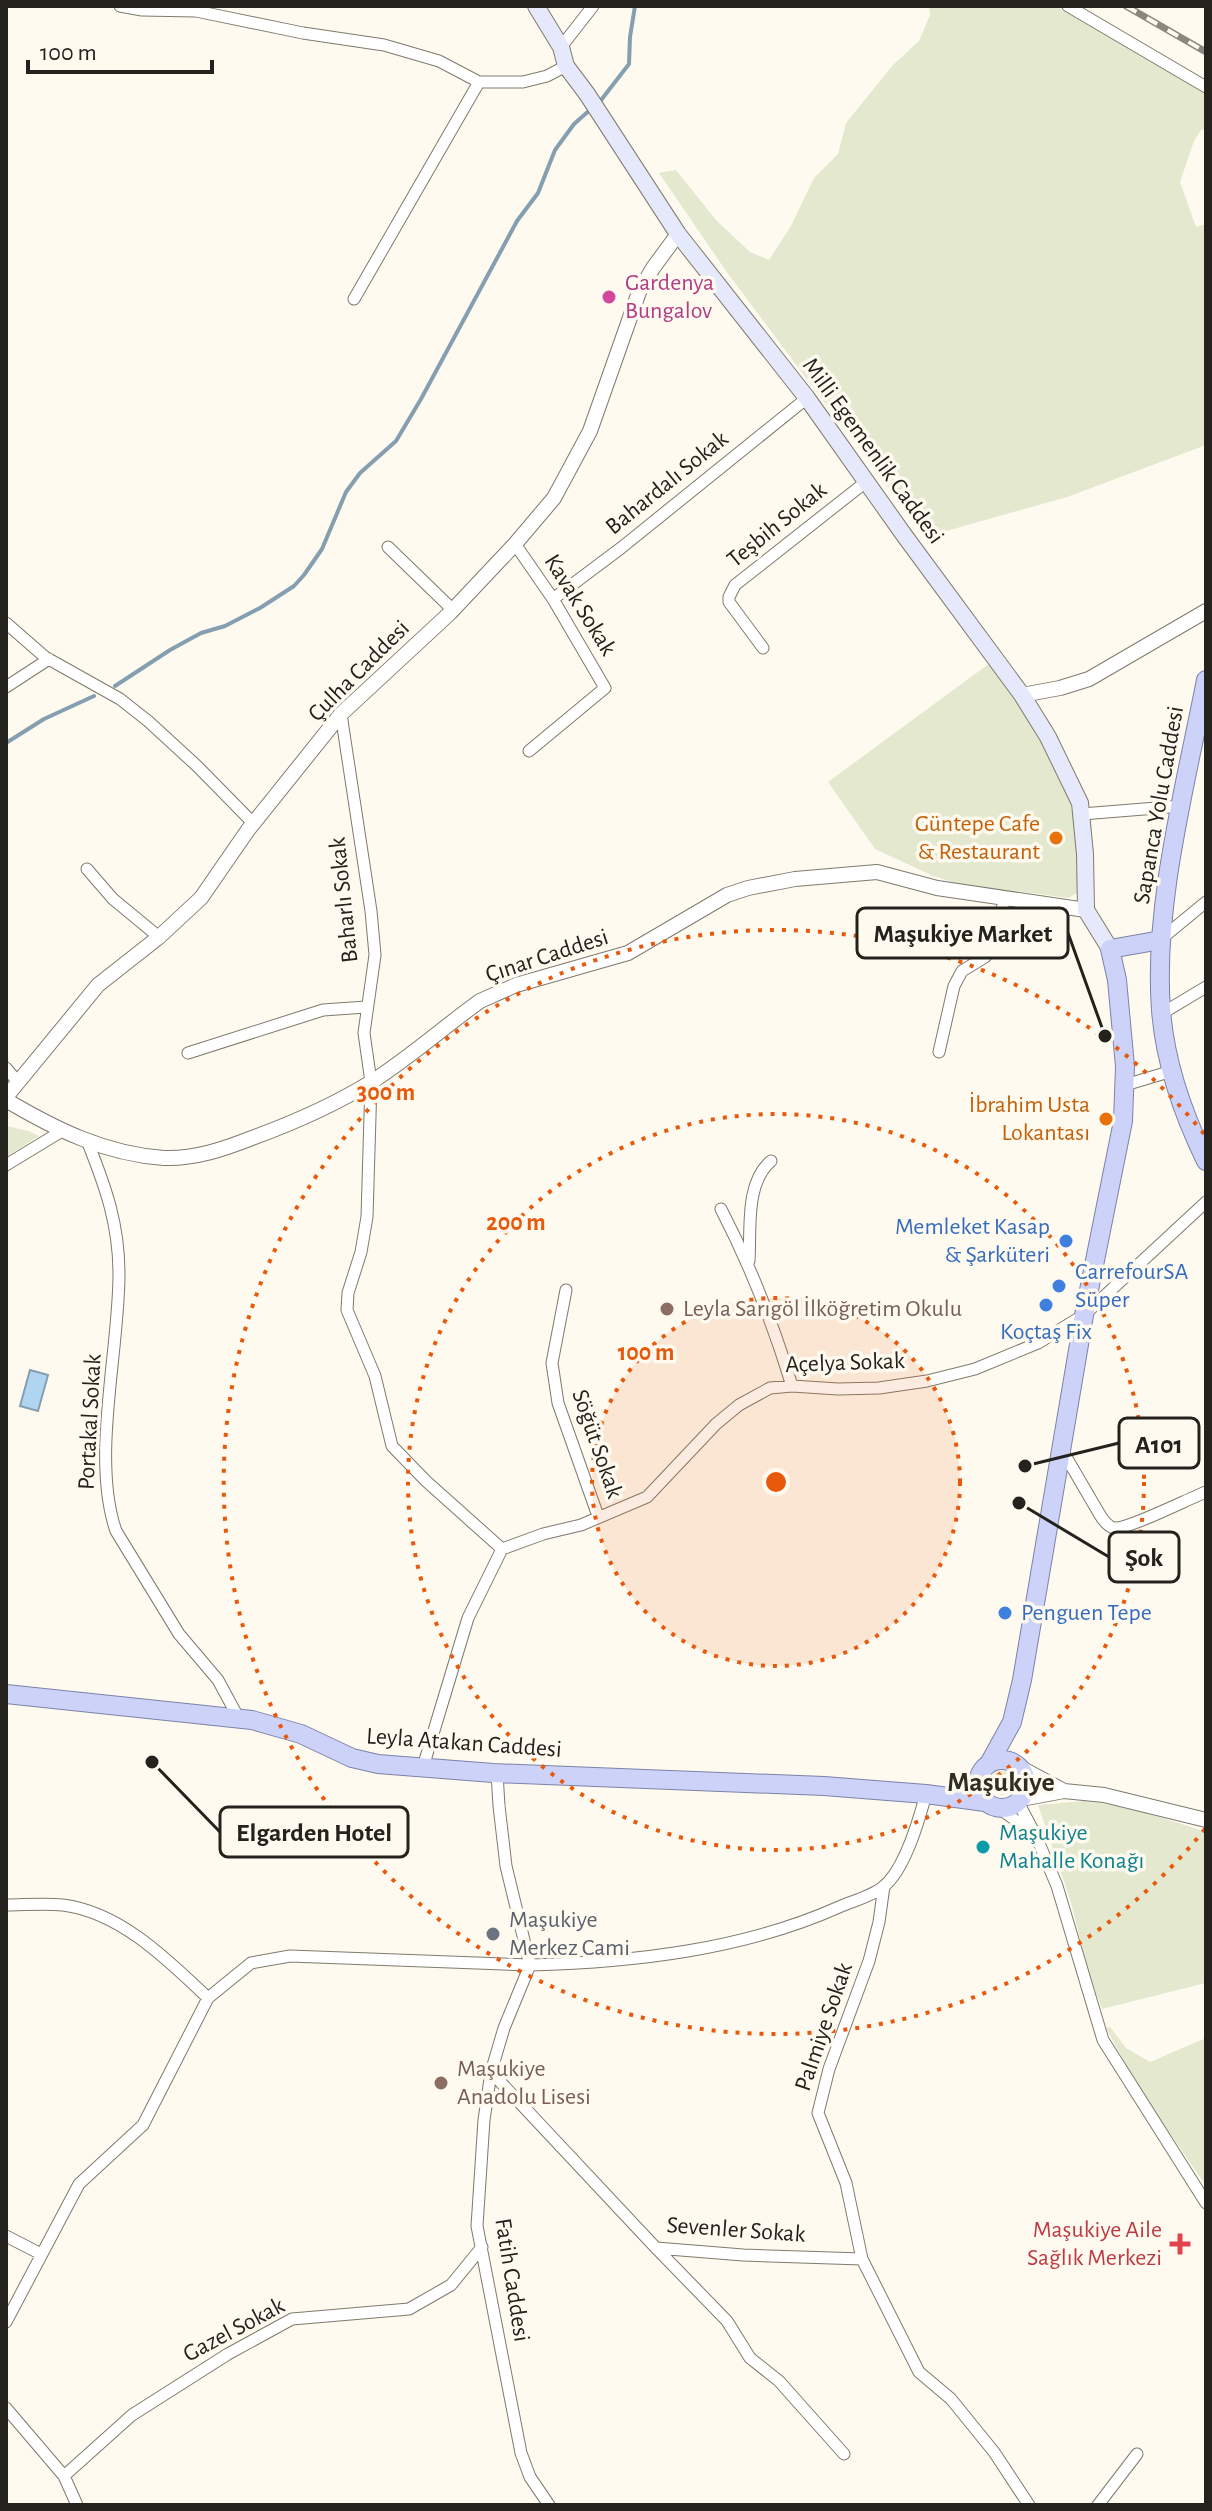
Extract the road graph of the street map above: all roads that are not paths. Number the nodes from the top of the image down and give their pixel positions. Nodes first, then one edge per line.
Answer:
1 (120, 6) edge
2 (536, 6) edge
3 (593, 6) edge
4 (1068, 6) edge
5 (561, 47) junction
6 (566, 66) junction
7 (479, 82) junction
8 (1206, 87) edge
9 (678, 234) junction
10 (354, 299) dead end
11 (807, 398) junction
12 (867, 481) junction
13 (515, 544) junction
14 (388, 547) dead end
15 (553, 599) junction
16 (453, 610) junction
17 (1206, 611) edge
18 (6, 623) edge
19 (763, 648) dead end
20 (49, 659) junction
21 (1206, 680) edge
22 (6, 687) edge
23 (1022, 695) junction
24 (341, 714) junction
25 (529, 751) dead end
26 (1181, 806) junction
27 (1082, 814) junction
28 (253, 823) junction
29 (87, 869) dead end
30 (1005, 898) junction
31 (1206, 902) edge
32 (1086, 910) junction
33 (159, 937) junction
34 (1161, 940) junction
35 (1110, 949) junction
36 (1206, 987) edge
37 (366, 1007) junction
38 (1161, 1014) junction
39 (939, 1052) dead end
40 (188, 1053) dead end
41 (6, 1068) edge
42 (1172, 1071) junction
43 (18, 1082) junction
44 (371, 1082) junction
45 (1125, 1085) junction
46 (6, 1099) edge
47 (62, 1131) junction
48 (88, 1143) junction
49 (771, 1161) dead end
50 (1206, 1161) edge
51 (6, 1165) edge
52 (1206, 1202) edge
53 (721, 1209) dead end
54 (749, 1262) junction
55 (566, 1290) dead end
56 (1084, 1315) junction
57 (792, 1386) junction
58 (1062, 1449) junction
59 (1206, 1492) edge
60 (598, 1516) junction
61 (502, 1549) junction
62 (6, 1694) edge
63 (238, 1717) junction
64 (1012, 1722) junction
65 (990, 1762) junction
66 (1017, 1765) junction
67 (423, 1767) junction
68 (497, 1773) junction
69 (978, 1779) junction
70 (1064, 1791) junction
71 (926, 1794) junction
72 (1020, 1801) junction
73 (992, 1805) junction
74 (1206, 1820) edge
75 (1036, 1836) junction
76 (884, 1886) junction
77 (6, 1905) edge
78 (530, 1965) junction
79 (208, 1998) junction
80 (491, 2072) junction
81 (1206, 2203) edge
82 (6, 2236) edge
83 (482, 2247) junction
84 (656, 2248) junction
85 (41, 2254) junction
86 (862, 2259) junction
87 (6, 2322) edge
88 (6, 2408) edge
89 (844, 2454) dead end
90 (1137, 2454) dead end
91 (64, 2476) junction
92 (77, 2505) edge
93 (549, 2505) edge
94 (1029, 2505) edge
95 (1098, 2505) edge

1 - 7 street
2 - 5 main road, Milli Egemenlik Caddesi
3 - 5 street
4 - 8 street
5 - 6 main road, Milli Egemenlik Caddesi
6 - 7 street
6 - 9 main road, Milli Egemenlik Caddesi
7 - 10 street
9 - 11 main road, Milli Egemenlik Caddesi
9 - 13 street, Çulha Caddesi
11 - 12 main road, Milli Egemenlik Caddesi
11 - 15 street, Bahardalı Sokak
12 - 19 street, Teşbih Sokak
12 - 23 main road, Milli Egemenlik Caddesi
13 - 15 street, Kavak Sokak
13 - 16 street, Çulha Caddesi
14 - 16 street
15 - 25 street, Kavak Sokak
16 - 24 street, Çulha Caddesi
17 - 23 street
18 - 20 street
20 - 22 street
20 - 28 street
21 - 26 main road, Sapanca Yolu Caddesi
23 - 27 main road, Milli Egemenlik Caddesi
24 - 28 street, Çulha Caddesi
24 - 37 street, Baharlı Sokak
26 - 27 street
26 - 34 main road, Sapanca Yolu Caddesi
27 - 32 main road, Milli Egemenlik Caddesi
28 - 33 street, Çulha Caddesi
29 - 33 street
30 - 32 street, Çınar Caddesi
30 - 39 street
30 - 44 street, Çınar Caddesi
31 - 34 street
32 - 35 main road, Milli Egemenlik Caddesi
33 - 43 street, Çulha Caddesi
34 - 35 main road
34 - 38 main road, Sapanca Yolu Caddesi
35 - 45 main road
36 - 38 street
37 - 40 street
37 - 44 street, Baharlı Sokak
38 - 42 main road, Sapanca Yolu Caddesi
41 - 43 street
42 - 45 street
42 - 50 main road, Sapanca Yolu Caddesi
43 - 46 street, Çulha Caddesi
44 - 48 street, Çınar Caddesi
44 - 61 street, Baharlı Sokak
45 - 56 main road
46 - 47 street, Çınar Caddesi
47 - 48 street, Çınar Caddesi
47 - 51 street
48 - 63 street, Portakal Sokak
49 - 54 street
52 - 56 street, Açelya Sokak
53 - 54 street
54 - 57 street
55 - 60 street, Söğüt Sokak
56 - 57 street, Açelya Sokak
56 - 58 main road
57 - 60 street, Açelya Sokak
58 - 59 street
58 - 64 main road
60 - 61 street, Açelya Sokak
61 - 67 street
62 - 63 main road, Leyla Atakan Caddesi
63 - 67 main road, Leyla Atakan Caddesi
64 - 65 main road
64 - 66 main road
65 - 66 main road
65 - 69 main road
66 - 70 street
66 - 72 main road
67 - 68 main road, Leyla Atakan Caddesi
68 - 71 main road, Leyla Atakan Caddesi
68 - 78 street
69 - 71 main road
69 - 73 main road
70 - 72 street
70 - 74 street
71 - 73 main road
71 - 76 street
72 - 73 main road
72 - 75 street
73 - 75 street
75 - 81 street
76 - 78 street
76 - 86 street, Palmiye Sokak
77 - 79 street
78 - 79 street
78 - 80 street, Fatih Caddesi
79 - 85 street
80 - 83 street, Fatih Caddesi
80 - 84 street, Sevenler Sokak
82 - 85 street
83 - 91 street, Gazel Sokak
83 - 93 street, Fatih Caddesi
84 - 86 street, Sevenler Sokak
84 - 89 street
85 - 87 street
86 - 94 street, Palmiye Sokak
88 - 91 street
90 - 95 street
91 - 92 street

